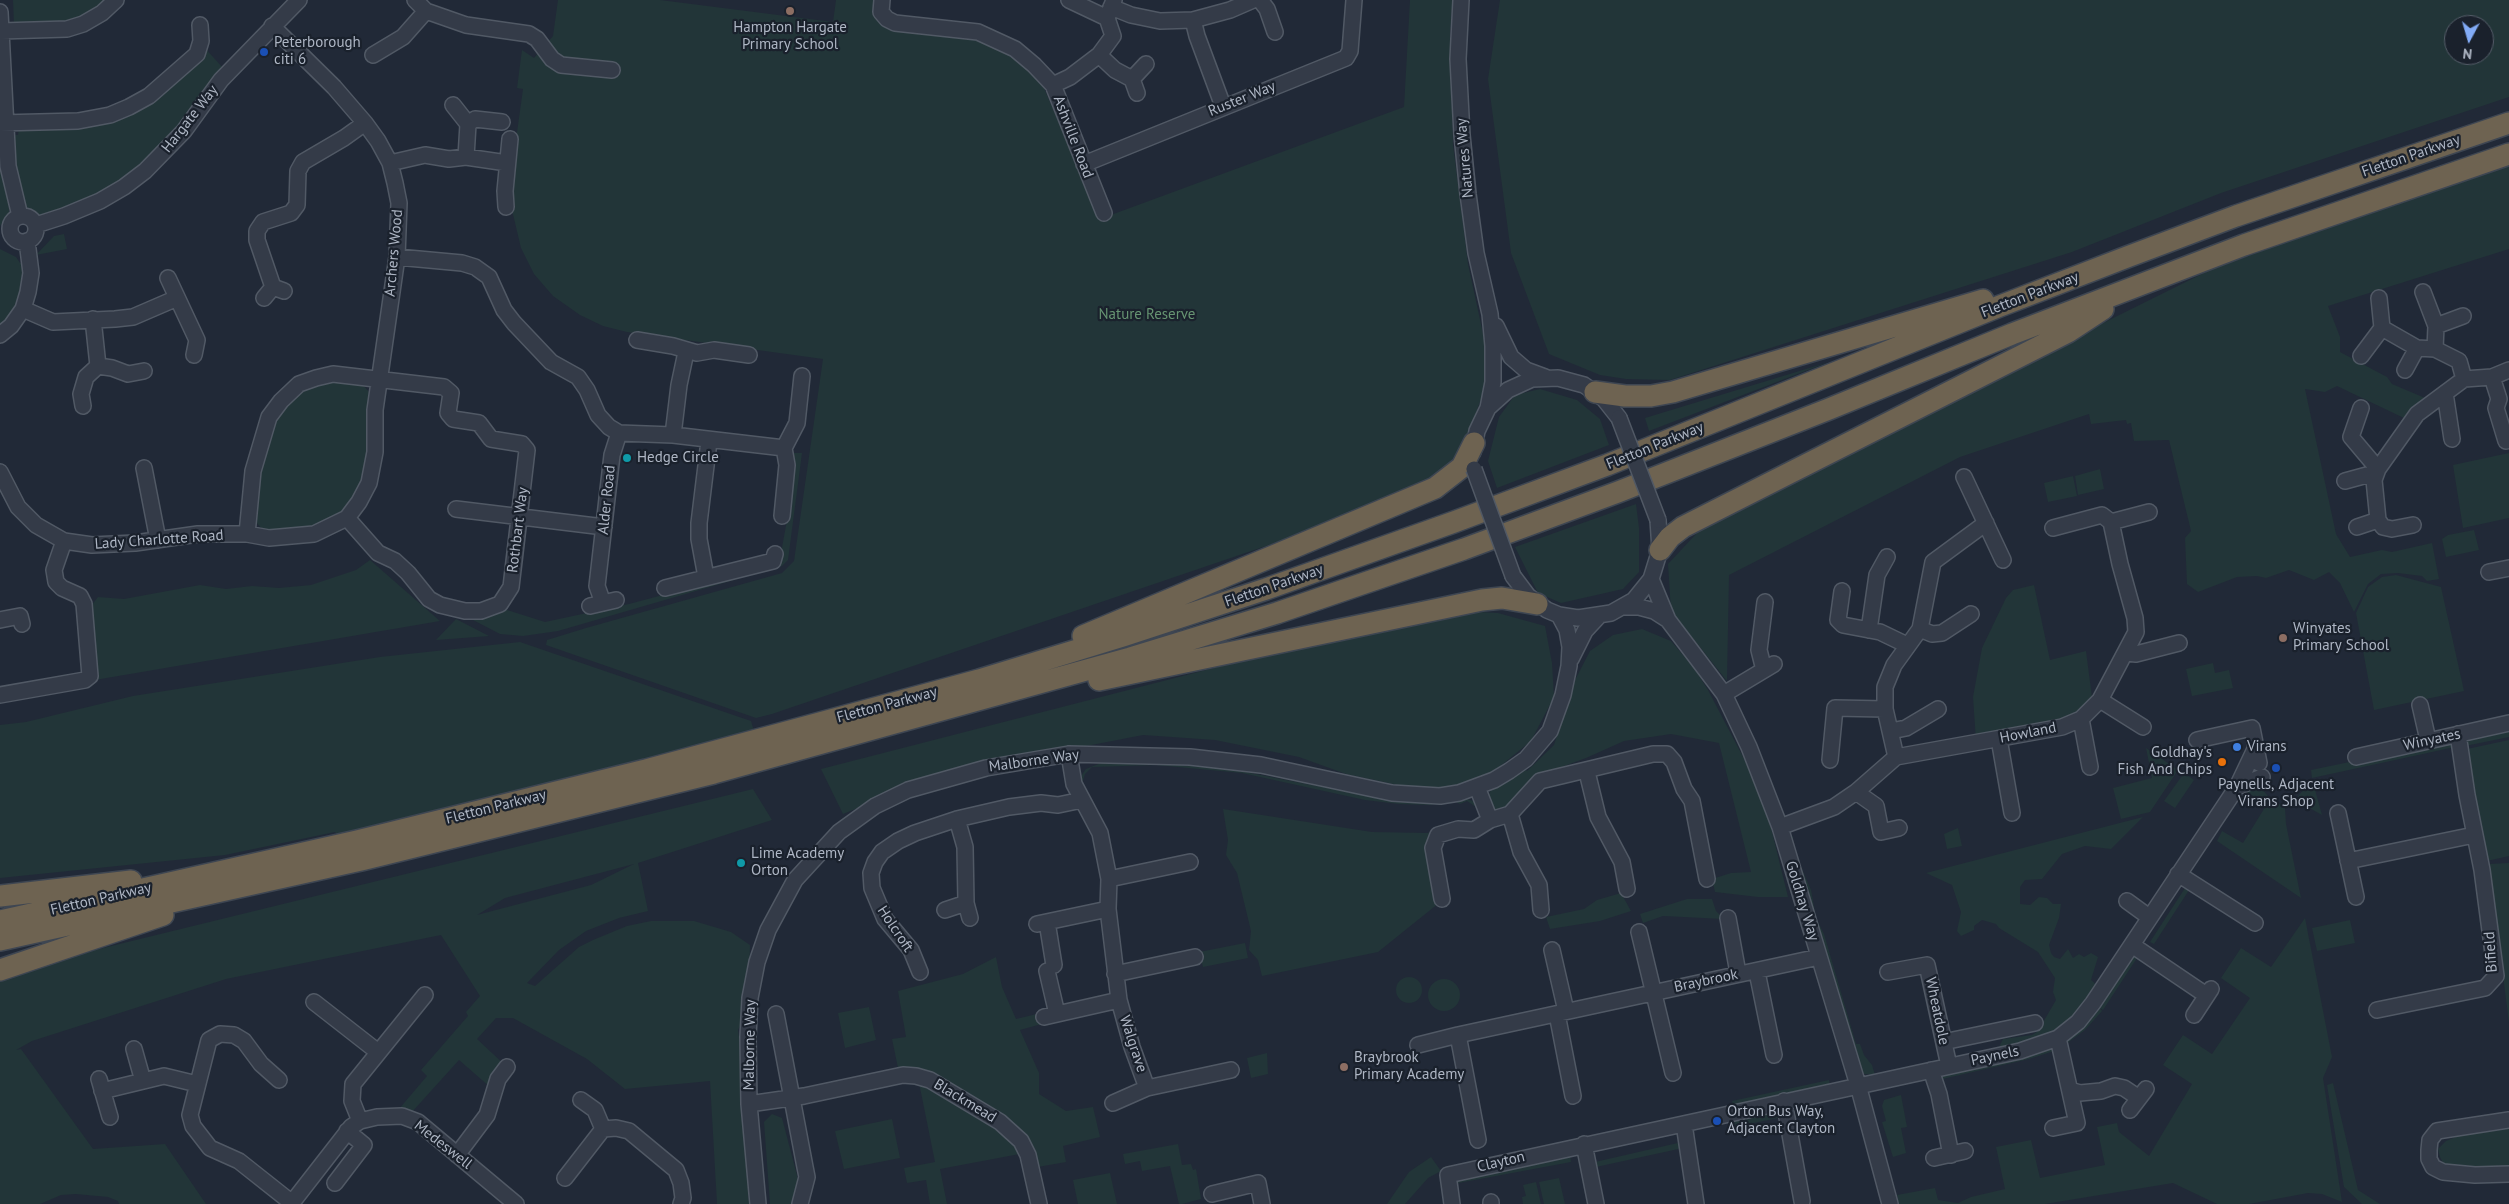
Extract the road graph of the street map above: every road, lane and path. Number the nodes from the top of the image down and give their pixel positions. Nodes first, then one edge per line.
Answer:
1 (116, 0) edge
2 (299, 0) edge
3 (415, 0) edge
4 (882, 0) edge
5 (1069, 0) edge
6 (1253, 0) edge
7 (1260, 0) edge
8 (1354, 0) edge
9 (1461, 0) edge
10 (1229, 5) edge
11 (1110, 8) edge
12 (426, 11) junction
13 (0, 12) edge
14 (1194, 20) junction
15 (200, 25) dead end
16 (272, 26) junction
17 (1, 31) edge
18 (1275, 32) dead end
19 (373, 55) dead end
20 (1100, 55) junction
21 (1146, 64) dead end
22 (612, 70) dead end
23 (1053, 85) junction
24 (453, 105) dead end
25 (1223, 106) junction
26 (502, 122) dead end
27 (3, 123) edge
28 (364, 123) junction
29 (2509, 123) edge
30 (468, 124) junction
31 (510, 139) dead end
32 (2509, 154) edge
33 (466, 157) junction
34 (390, 163) junction
35 (507, 163) junction
36 (1084, 164) junction
37 (506, 207) dead end
38 (1104, 213) dead end
39 (20, 216) junction
40 (36, 225) junction
41 (5, 234) edge
42 (27, 242) junction
43 (397, 257) junction
44 (2127, 257) junction
45 (168, 278) dead end
46 (2139, 285) junction
47 (274, 292) dead end
48 (2423, 292) dead end
49 (177, 298) junction
50 (2379, 298) dead end
51 (23, 309) junction
52 (1490, 314) junction
53 (2463, 316) dead end
54 (93, 319) junction
55 (2436, 326) junction
56 (2382, 328) junction
57 (0, 335) edge
58 (637, 340) dead end
59 (199, 345) dead end
60 (2417, 348) junction
61 (2435, 349) junction
62 (686, 352) junction
63 (749, 355) dead end
64 (2361, 356) dead end
65 (98, 366) junction
66 (2405, 370) dead end
67 (2509, 370) edge
68 (144, 371) dead end
69 (802, 376) dead end
70 (379, 378) junction
71 (1545, 378) junction
72 (2492, 378) junction
73 (2464, 379) junction
74 (1595, 392) junction
75 (2445, 393) junction
76 (83, 406) dead end
77 (1488, 408) junction
78 (2361, 408) dead end
79 (619, 433) junction
80 (674, 436) junction
81 (2452, 439) dead end
82 (709, 441) junction
83 (2506, 441) dead end
84 (1474, 443) junction
85 (784, 448) junction
86 (144, 468) dead end
87 (0, 472) edge
88 (2376, 474) junction
89 (1964, 477) dead end
90 (2345, 481) dead end
91 (456, 509) dead end
92 (2149, 512) dead end
93 (782, 516) dead end
94 (520, 517) junction
95 (347, 518) junction
96 (2378, 520) junction
97 (2111, 522) junction
98 (1986, 523) junction
99 (2413, 525) dead end
100 (604, 527) junction
101 (2357, 527) dead end
102 (2053, 528) dead end
103 (247, 534) junction
104 (158, 540) junction
105 (64, 542) junction
106 (1660, 550) junction
107 (775, 554) dead end
108 (1886, 557) dead end
109 (2003, 560) dead end
110 (2509, 568) edge
111 (2489, 572) dead end
112 (706, 577) junction
113 (1651, 579) junction
114 (665, 588) dead end
115 (1842, 591) dead end
116 (1765, 602) dead end
117 (603, 603) dead end
118 (1537, 604) junction
119 (1623, 607) junction
120 (1971, 614) dead end
121 (1558, 615) junction
122 (1598, 617) junction
123 (0, 620) edge
124 (1668, 620) junction
125 (22, 624) dead end
126 (1920, 629) junction
127 (1869, 630) junction
128 (2178, 640) dead end
129 (1906, 645) junction
130 (2127, 653) junction
131 (1569, 666) junction
132 (979, 680) junction
133 (1724, 694) junction
134 (0, 695) edge
135 (2100, 700) junction
136 (2420, 705) dead end
137 (1885, 709) junction
138 (1938, 710) dead end
139 (2081, 718) junction
140 (914, 719) junction
141 (2509, 724) edge
142 (2143, 727) dead end
143 (1891, 731) junction
144 (2458, 734) junction
145 (1999, 739) junction
146 (2197, 740) dead end
147 (2428, 740) junction
148 (2256, 747) junction
149 (1069, 754) junction
150 (2356, 756) dead end
151 (1896, 757) junction
152 (1830, 760) dead end
153 (2090, 767) dead end
154 (1587, 772) junction
155 (2237, 786) junction
156 (1477, 787) junction
157 (1856, 792) junction
158 (1082, 800) junction
159 (2011, 813) dead end
160 (2338, 813) dead end
161 (1510, 814) junction
162 (957, 819) junction
163 (1490, 820) junction
164 (1780, 828) junction
165 (1899, 828) dead end
166 (2474, 835) junction
167 (2348, 861) junction
168 (1190, 862) dead end
169 (254, 865) junction
170 (2178, 874) junction
171 (1109, 879) junction
172 (1707, 879) dead end
173 (1627, 889) dead end
174 (225, 891) junction
175 (0, 896) edge
176 (2356, 897) dead end
177 (1442, 899) dead end
178 (2127, 901) dead end
179 (966, 903) junction
180 (1108, 909) junction
181 (945, 910) dead end
182 (1541, 910) dead end
183 (2149, 917) junction
184 (970, 918) dead end
185 (1728, 918) dead end
186 (0, 921) edge
187 (2255, 924) dead end
188 (1639, 932) dead end
189 (0, 940) edge
190 (2132, 946) junction
191 (1552, 950) dead end
192 (1194, 957) dead end
193 (1820, 957) junction
194 (0, 970) edge
195 (920, 972) dead end
196 (1757, 972) junction
197 (1888, 972) dead end
198 (1738, 973) junction
199 (1115, 974) junction
200 (1654, 992) junction
201 (426, 995) dead end
202 (1119, 1000) junction
203 (314, 1002) dead end
204 (2378, 1010) dead end
205 (1562, 1012) junction
206 (776, 1014) dead end
207 (2194, 1015) dead end
208 (2036, 1023) dead end
209 (1989, 1033) junction
210 (1458, 1034) junction
211 (2058, 1038) junction
212 (1953, 1040) dead end
213 (1418, 1045) dead end
214 (134, 1048) dead end
215 (378, 1052) junction
216 (1774, 1055) dead end
217 (1994, 1057) junction
218 (1949, 1066) junction
219 (507, 1067) dead end
220 (1231, 1070) dead end
221 (1931, 1070) junction
222 (1673, 1073) dead end
223 (279, 1080) dead end
224 (143, 1081) junction
225 (197, 1084) junction
226 (1858, 1085) junction
227 (1147, 1088) junction
228 (2070, 1090) junction
229 (1573, 1096) dead end
230 (792, 1098) junction
231 (2138, 1099) dead end
232 (581, 1100) dead end
233 (1784, 1101) junction
234 (1113, 1103) dead end
235 (749, 1104) junction
236 (110, 1117) dead end
237 (2509, 1120) edge
238 (360, 1121) junction
239 (1684, 1124) junction
240 (603, 1128) junction
241 (2053, 1128) dead end
242 (347, 1131) junction
243 (1478, 1140) dead end
244 (1584, 1144) junction
245 (457, 1155) junction
246 (1934, 1158) dead end
247 (2509, 1174) edge
248 (565, 1178) dead end
249 (335, 1183) dead end
250 (1212, 1194) dead end
251 (1802, 1201) dead end
252 (291, 1204) edge
253 (516, 1204) edge
254 (681, 1204) edge
255 (758, 1204) edge
256 (800, 1204) edge
257 (1039, 1204) edge
258 (1262, 1204) edge
259 (1452, 1204) edge
260 (1596, 1204) edge
261 (1696, 1204) edge
262 (1890, 1204) edge

1 - 17 street
2 - 16 street, Hargate Way
3 - 12 street
4 - 23 street, Ashville Road
5 - 11 street
6 - 10 street
7 - 18 street
8 - 25 street, Ruster Way
9 - 52 street, Natures Way
10 - 14 street
11 - 14 street
11 - 20 street
12 - 19 street
12 - 22 street
13 - 17 street
14 - 25 street
15 - 27 street
16 - 28 street, Archers Wood
16 - 40 street, Hargate Way
17 - 27 street
20 - 21 street
20 - 23 street
23 - 36 street, Ashville Road
24 - 30 street
25 - 36 street, Ruster Way
26 - 30 street
27 - 39 street
28 - 34 street, Archers Wood
28 - 47 street
29 - 44 highway, Fletton Parkway
30 - 33 street
31 - 35 street
32 - 46 highway, Fletton Parkway
33 - 34 street
33 - 35 street
34 - 43 street, Archers Wood
35 - 37 street
36 - 38 street, Ashville Road
39 - 40 street
39 - 41 street
40 - 42 street
41 - 42 street
42 - 51 street
43 - 70 street, Archers Wood
43 - 79 street
44 - 74 highway
44 - 132 highway, Fletton Parkway
45 - 49 street
46 - 106 highway
46 - 140 highway, Fletton Parkway
48 - 55 street
49 - 54 street
49 - 59 street
50 - 56 street
51 - 54 street
51 - 57 street
52 - 71 street, Natures Way
52 - 77 street, Natures Way
53 - 55 street
54 - 65 street
55 - 61 street
56 - 60 street
56 - 64 street
58 - 62 street
60 - 61 street
60 - 66 street
61 - 73 street
62 - 63 street
62 - 80 street
65 - 68 street
65 - 76 street
67 - 72 street
69 - 85 street
70 - 94 street, Rothbart Way
70 - 95 street, Archers Wood
70 - 103 street
71 - 74 street
71 - 77 street
72 - 73 street
72 - 83 street
73 - 75 street
74 - 106 street, bridge
75 - 81 street
75 - 88 street
77 - 84 street
78 - 88 street
79 - 80 street
79 - 100 street, Alder Road
80 - 82 street
82 - 85 street
82 - 112 street
84 - 118 street, bridge
84 - 132 highway
85 - 93 street
86 - 104 street
87 - 105 street, Lady Charlotte Road
88 - 90 street
88 - 96 street
89 - 98 street
91 - 94 street
92 - 97 street
94 - 95 street, Rothbart Way
94 - 100 street
95 - 103 street, Lady Charlotte Road
96 - 99 street
96 - 101 street
97 - 102 street
97 - 130 street, Howland
98 - 109 street
98 - 126 street
100 - 117 street, Alder Road
103 - 104 street, Lady Charlotte Road
104 - 105 street, Lady Charlotte Road
105 - 134 street
106 - 113 street
107 - 112 street
108 - 127 street
110 - 111 street
112 - 114 street
113 - 119 street
113 - 124 street, Goldhay Way
115 - 127 street
116 - 133 street
118 - 121 street
118 - 140 highway
119 - 122 street
119 - 124 street, Goldhay Way
120 - 126 street
121 - 122 street
121 - 131 street, Malborne Way
122 - 131 street, Malborne Way
123 - 125 street
124 - 133 street, Goldhay Way
126 - 129 street
127 - 129 street
128 - 130 street
129 - 137 street
130 - 135 street, Howland
131 - 156 street, Malborne Way
132 - 169 highway, Fletton Parkway
133 - 164 street, Goldhay Way
135 - 139 street, Howland
135 - 142 street
136 - 147 street
137 - 143 street
137 - 152 street
138 - 143 street
139 - 145 street, Howland
139 - 153 street
140 - 174 highway, Fletton Parkway
141 - 144 street, Winyates
143 - 151 street
144 - 147 street, Winyates
144 - 166 street, Bifield
145 - 151 street, Howland
145 - 159 street
146 - 148 street
147 - 150 street, Winyates
148 - 155 street, Paynels
148 - 155 street
149 - 156 street, Malborne Way
149 - 158 street, Walgrave
149 - 235 street, Malborne Way
151 - 157 street
154 - 161 street
154 - 172 street
154 - 173 street
155 - 170 street, Paynels
156 - 163 street
157 - 164 street
157 - 165 street
158 - 162 street, Holcroft
158 - 171 street, Walgrave
160 - 167 street
161 - 163 street
161 - 182 street
162 - 179 street
162 - 195 street, Holcroft
163 - 177 street
164 - 193 street, Goldhay Way
166 - 167 street
166 - 204 street, Bifield
167 - 176 street
168 - 171 street
169 - 175 highway
169 - 186 highway, Fletton Parkway
170 - 183 street, Paynels
170 - 187 street
171 - 180 street, Walgrave
174 - 189 highway, Fletton Parkway
174 - 194 highway
178 - 183 street
179 - 181 street
179 - 184 street
180 - 199 street, Walgrave
180 - 202 street, Walgrave
183 - 190 street, Paynels
185 - 198 street
188 - 200 street
190 - 207 street
190 - 211 street, Paynels
191 - 205 street
192 - 199 street
193 - 196 street, Braybrook
193 - 226 street, Goldhay Way
196 - 198 street, Braybrook
196 - 216 street, Braybrook
197 - 218 street, Wheatdole
198 - 200 street, Braybrook
199 - 202 street, Walgrave
200 - 205 street, Braybrook
200 - 222 street, Braybrook
201 - 215 street
202 - 227 street, Walgrave
203 - 215 street
205 - 210 street, Braybrook
205 - 229 street
206 - 230 street
208 - 209 street, Wheatdole
209 - 212 street, Wheatdole
209 - 217 street
210 - 213 street, Braybrook
210 - 243 street
211 - 217 street, Paynels
211 - 228 street
214 - 224 street
215 - 238 street
217 - 218 street, Paynels
218 - 221 street, Paynels
219 - 245 street
220 - 227 street, Walgrave
221 - 226 street, Paynels
221 - 246 street
223 - 225 street, Medeswell
224 - 225 street
224 - 236 street
225 - 252 street, Medeswell
226 - 233 street, Clayton
226 - 262 street, Goldhay Way
227 - 234 street, Walgrave
228 - 231 street
228 - 241 street
230 - 235 street, Blackmead
230 - 256 street
230 - 257 street, Blackmead
232 - 240 street
233 - 239 street, Clayton
233 - 251 street
235 - 255 street, Malborne Way
237 - 247 street
238 - 242 street, Medeswell
238 - 245 street, Medeswell
239 - 244 street, Clayton
239 - 261 street
240 - 248 street
240 - 254 street
242 - 249 street
242 - 252 street, Medeswell
244 - 259 street, Clayton
244 - 260 street
245 - 253 street, Medeswell
250 - 258 street

